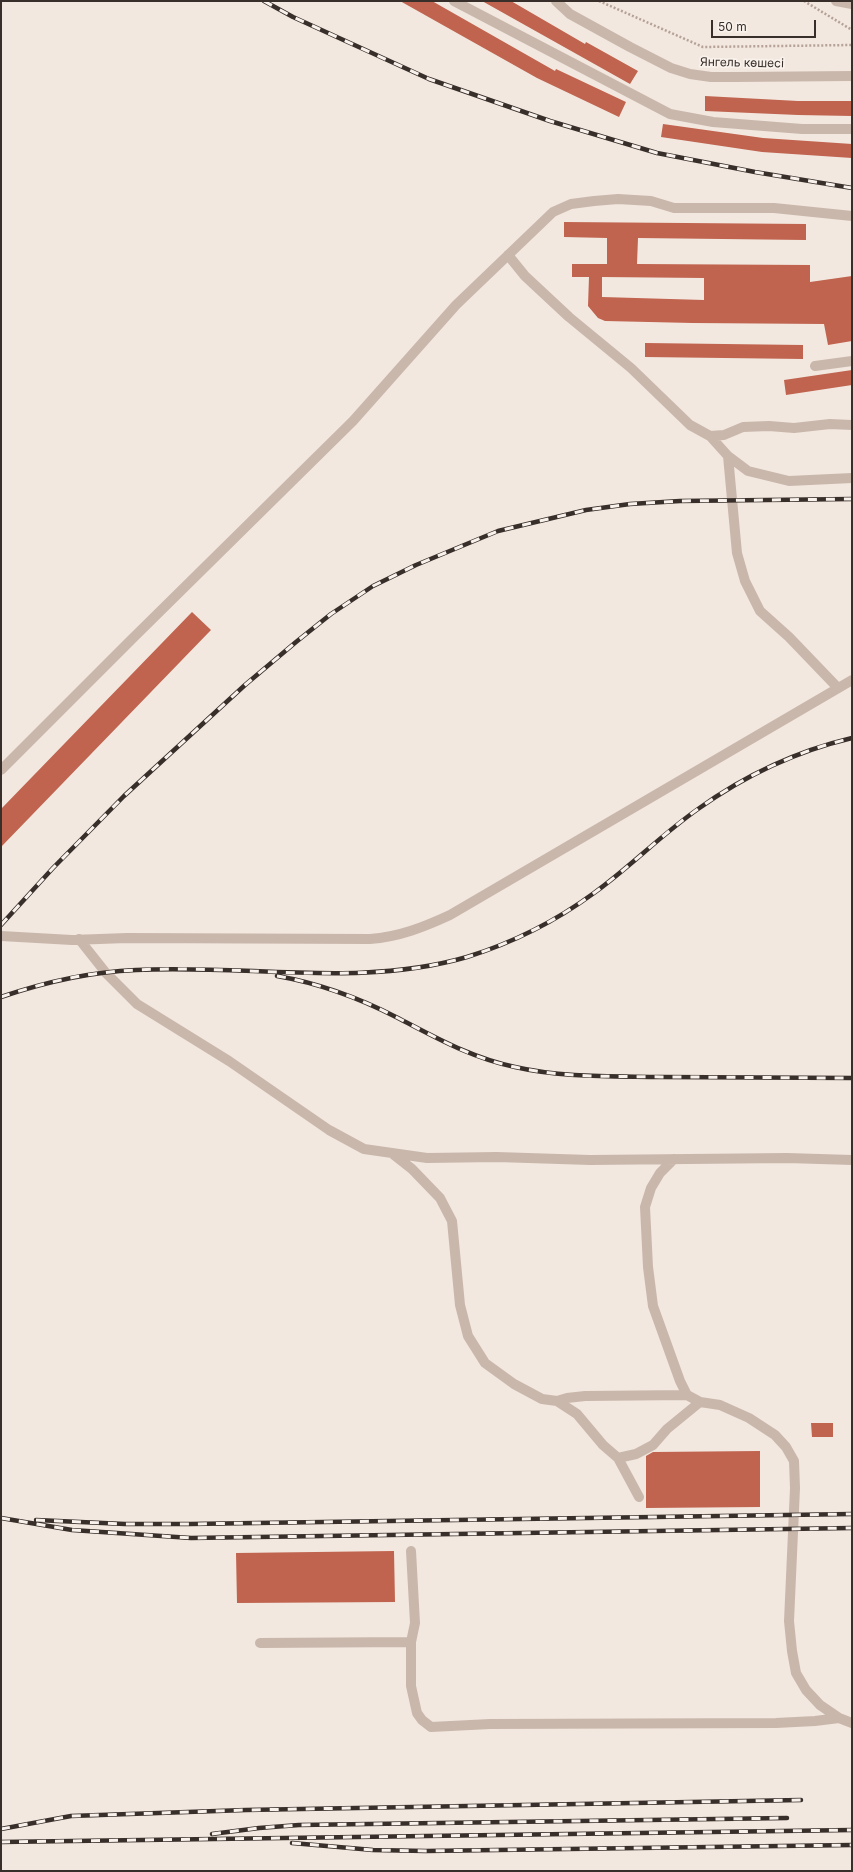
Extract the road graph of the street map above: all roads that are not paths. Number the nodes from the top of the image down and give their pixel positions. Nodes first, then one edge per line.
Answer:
1 (454, 1) edge
2 (556, 1) edge
3 (836, 1) edge
4 (852, 4) edge
5 (470, 5) edge
6 (852, 76) edge
7 (852, 129) edge
8 (852, 216) edge
9 (508, 255) junction
10 (852, 361) edge
11 (815, 366) dead end
12 (852, 425) edge
13 (710, 436) junction
14 (728, 456) junction
15 (852, 478) edge
16 (852, 680) edge
17 (838, 688) junction
18 (1, 770) edge
19 (1, 936) edge
20 (79, 939) junction
21 (393, 1154) junction
22 (674, 1160) junction
23 (852, 1160) edge
24 (687, 1395) junction
25 (557, 1401) junction
26 (700, 1402) junction
27 (618, 1458) junction
28 (639, 1497) dead end
29 (411, 1550) dead end
30 (260, 1642) dead end
31 (411, 1642) junction
32 (840, 1718) junction
33 (852, 1724) edge

1 - 5 street
2 - 6 street, Янгель көшесі
3 - 4 street
5 - 7 street
8 - 9 street
9 - 13 street
9 - 18 street
10 - 11 street
12 - 13 street
13 - 14 street
14 - 15 street
14 - 17 street
16 - 17 street
17 - 20 street
19 - 20 street
20 - 21 street
21 - 22 street
21 - 25 street
22 - 23 street
22 - 24 street
24 - 25 street
24 - 26 street
25 - 27 street
26 - 27 street
26 - 32 street
27 - 28 street
29 - 31 street
30 - 31 street
31 - 32 street
32 - 33 street

